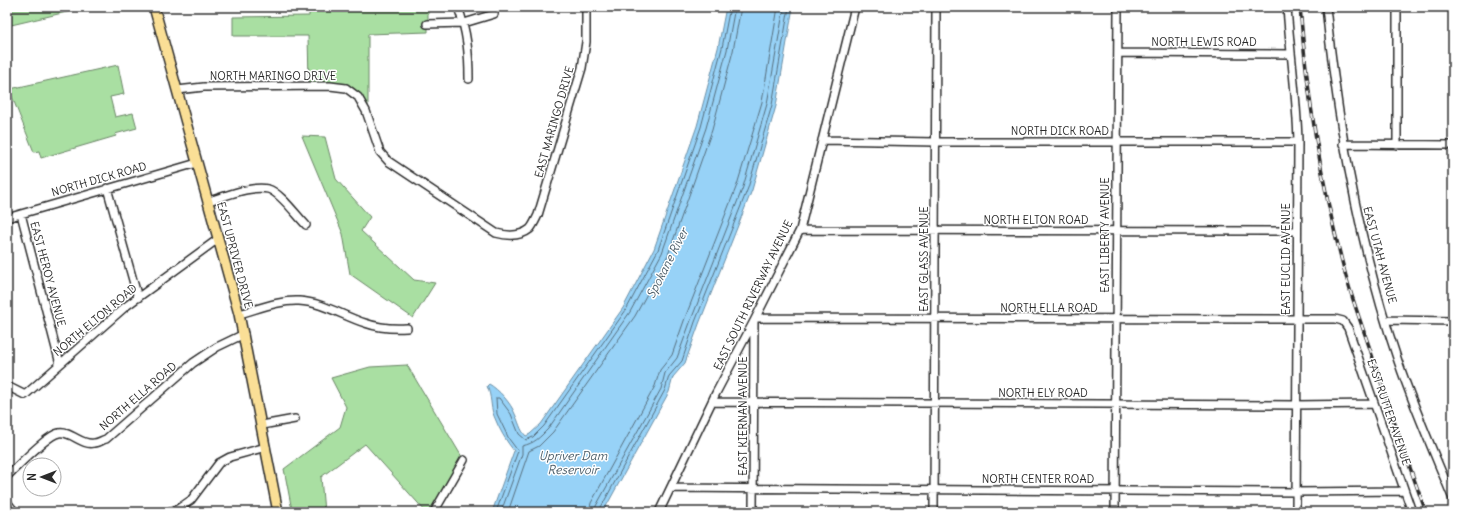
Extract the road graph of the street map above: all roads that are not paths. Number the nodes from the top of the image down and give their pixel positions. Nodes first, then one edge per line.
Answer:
1 (154, 7) edge
2 (458, 7) edge
3 (586, 7) edge
4 (855, 7) edge
5 (936, 7) edge
6 (1118, 7) edge
7 (1287, 7) edge
8 (1326, 7) edge
9 (1397, 7) edge
10 (494, 14) dead end
11 (427, 24) dead end
12 (464, 24) junction
13 (1118, 53) junction
14 (1290, 54) junction
15 (469, 79) dead end
16 (177, 90) junction
17 (822, 140) junction
18 (935, 142) junction
19 (1116, 142) junction
20 (1298, 142) junction
21 (1343, 144) junction
22 (1397, 145) junction
23 (1453, 145) edge
24 (197, 163) junction
25 (107, 188) junction
26 (208, 201) junction
27 (21, 214) junction
28 (7, 218) edge
29 (306, 226) dead end
30 (800, 230) junction
31 (1116, 230) junction
32 (935, 231) junction
33 (1297, 231) junction
34 (519, 234) joint
35 (218, 240) junction
36 (138, 298) junction
37 (239, 314) junction
38 (935, 318) junction
39 (1115, 319) junction
40 (755, 320) junction
41 (1297, 320) junction
42 (1386, 320) junction
43 (1343, 321) joint
44 (1453, 321) edge
45 (407, 328) dead end
46 (244, 334) junction
47 (60, 364) junction
48 (7, 386) edge
49 (713, 402) junction
50 (754, 403) junction
51 (934, 404) junction
52 (1374, 404) junction
53 (1115, 405) junction
54 (1296, 405) junction
55 (295, 418) dead end
56 (262, 425) junction
57 (266, 447) junction
58 (464, 460) dead end
59 (7, 476) edge
60 (671, 488) junction
61 (753, 488) junction
62 (934, 489) junction
63 (1115, 490) junction
64 (1404, 491) junction
65 (1296, 492) junction
66 (1452, 495) edge
67 (7, 502) edge
68 (15, 512) edge
69 (168, 512) edge
70 (278, 512) edge
71 (434, 512) edge
72 (659, 512) edge
73 (753, 512) edge
74 (934, 512) edge
75 (1115, 512) edge
76 (1296, 512) edge
77 (1412, 512) edge

1 - 16 main road, EAST UPRIVER DRIVE
2 - 12 street
3 - 34 street, EAST MARINGO DRIVE
4 - 17 street, EAST SOUTH RIVERWAY AVENUE
5 - 18 street, EAST GLASS AVENUE
6 - 13 street, EAST LIBERTY AVENUE
7 - 14 street, EAST EUCLID AVENUE
8 - 21 street, EAST UTAH AVENUE
9 - 22 street
10 - 12 street
11 - 12 street
12 - 15 street
13 - 14 street, NORTH LEWIS ROAD
13 - 19 street, EAST LIBERTY AVENUE
14 - 20 street, EAST EUCLID AVENUE
16 - 24 main road, EAST UPRIVER DRIVE
16 - 34 street, NORTH MARINGO DRIVE
17 - 18 street, NORTH DICK ROAD
17 - 30 street, EAST SOUTH RIVERWAY AVENUE
18 - 19 street, NORTH DICK ROAD
18 - 32 street, EAST GLASS AVENUE
19 - 20 street, NORTH DICK ROAD
19 - 31 street, EAST LIBERTY AVENUE
20 - 33 street, EAST EUCLID AVENUE
21 - 22 street
21 - 42 street, EAST UTAH AVENUE
22 - 23 street
24 - 25 street, NORTH DICK ROAD
24 - 26 main road, EAST UPRIVER DRIVE
25 - 27 street, NORTH DICK ROAD
25 - 36 street
26 - 29 street
26 - 35 main road, EAST UPRIVER DRIVE
27 - 28 street, NORTH DICK ROAD
27 - 47 street, EAST HEROY AVENUE
30 - 32 street, NORTH ELTON ROAD
30 - 40 street, EAST SOUTH RIVERWAY AVENUE
31 - 32 street, NORTH ELTON ROAD
31 - 33 street, NORTH ELTON ROAD
31 - 39 street, EAST LIBERTY AVENUE
32 - 38 street, EAST GLASS AVENUE
33 - 41 street, EAST EUCLID AVENUE
35 - 36 street, NORTH ELTON ROAD
35 - 37 main road, EAST UPRIVER DRIVE
36 - 47 street, NORTH ELTON ROAD
37 - 45 street
37 - 46 main road, EAST UPRIVER DRIVE
38 - 39 street, NORTH ELLA ROAD
38 - 40 street, NORTH ELLA ROAD
38 - 51 street, EAST GLASS AVENUE
39 - 41 street, NORTH ELLA ROAD
39 - 53 street, EAST LIBERTY AVENUE
40 - 49 street, EAST SOUTH RIVERWAY AVENUE
40 - 50 street, EAST KIERNAN AVENUE
41 - 43 street, NORTH ELLA ROAD
41 - 54 street, EAST EUCLID AVENUE
42 - 44 street
42 - 66 street, EAST UTAH AVENUE
43 - 52 street, EAST RUTTER AVENUE
46 - 56 main road, EAST UPRIVER DRIVE
46 - 59 street, NORTH ELLA ROAD
47 - 48 street, NORTH ELTON ROAD
49 - 50 street, NORTH ELY ROAD
49 - 60 street, EAST SOUTH RIVERWAY AVENUE
50 - 51 street, NORTH ELY ROAD
50 - 61 street, EAST KIERNAN AVENUE
51 - 53 street, NORTH ELY ROAD
51 - 62 street, EAST GLASS AVENUE
52 - 54 street, NORTH ELY ROAD
52 - 64 street, EAST RUTTER AVENUE
53 - 54 street, NORTH ELY ROAD
53 - 63 street, EAST LIBERTY AVENUE
54 - 65 street, EAST EUCLID AVENUE
55 - 56 street
56 - 57 main road, EAST UPRIVER DRIVE
57 - 69 street
57 - 70 main road, EAST UPRIVER DRIVE
58 - 71 street
60 - 61 street, NORTH CENTER ROAD
60 - 72 street, EAST SOUTH RIVERWAY AVENUE
61 - 62 street, NORTH CENTER ROAD
61 - 73 street, EAST KIERNAN AVENUE
62 - 63 street, NORTH CENTER ROAD
62 - 74 street, EAST GLASS AVENUE
63 - 65 street, NORTH CENTER ROAD
63 - 75 street, EAST LIBERTY AVENUE
64 - 65 street, NORTH CENTER ROAD
64 - 77 street, EAST RUTTER AVENUE
65 - 76 street, EAST EUCLID AVENUE
67 - 68 street

